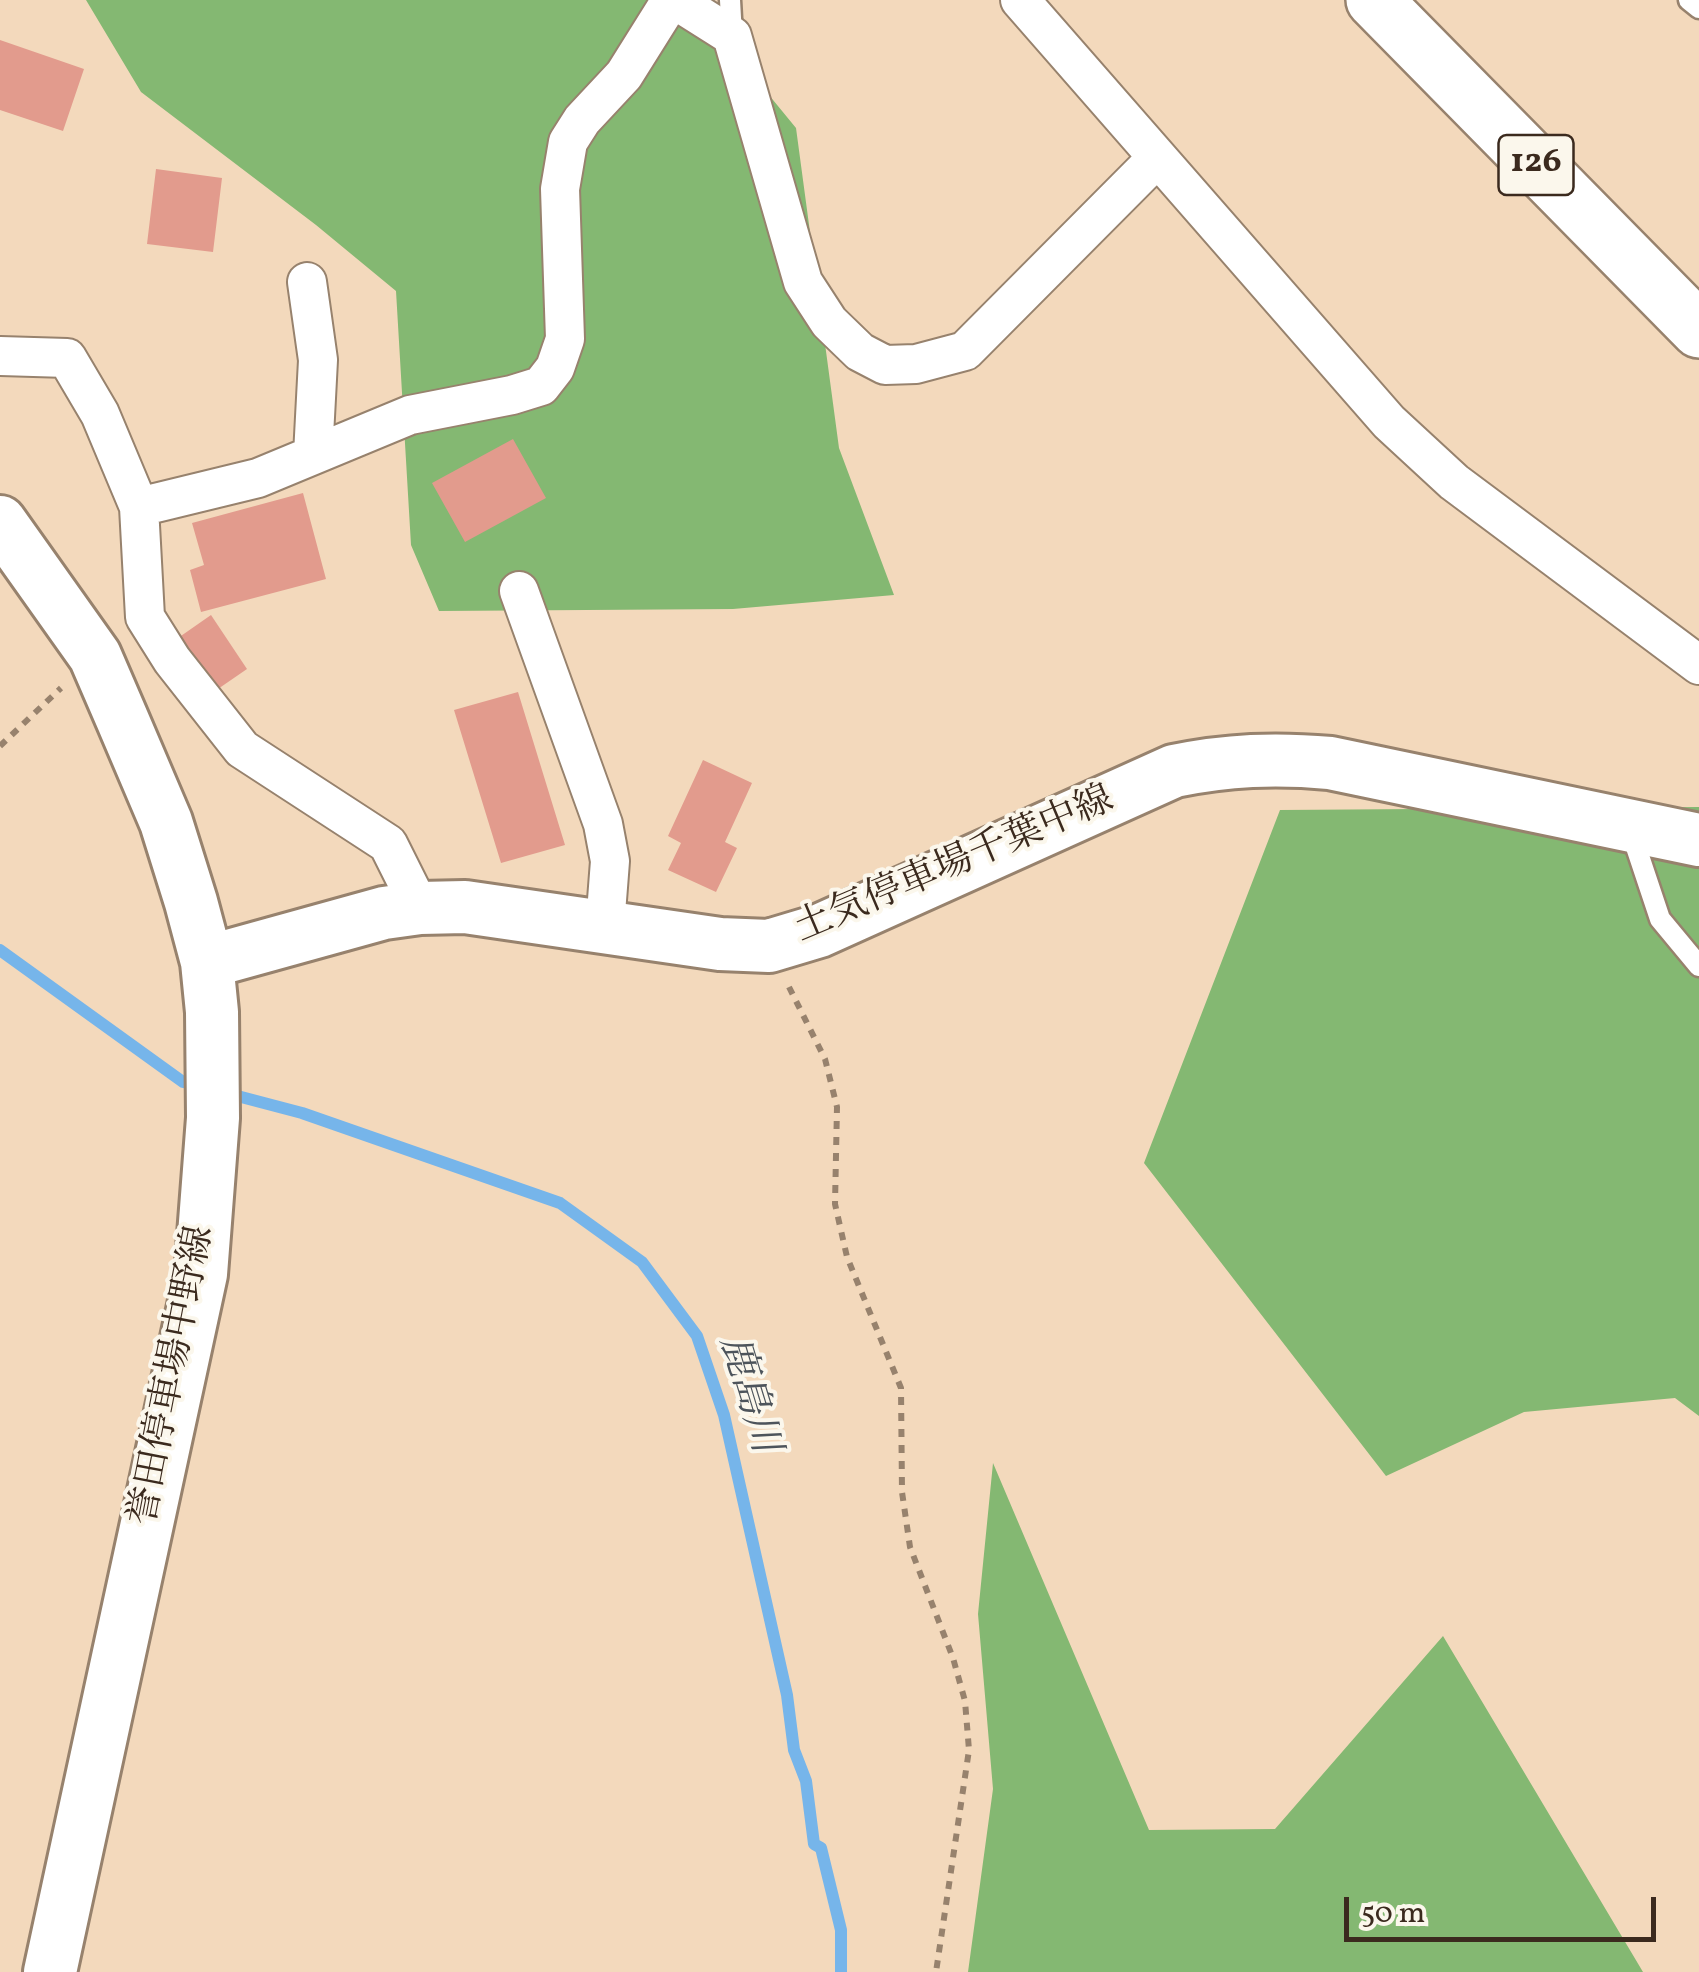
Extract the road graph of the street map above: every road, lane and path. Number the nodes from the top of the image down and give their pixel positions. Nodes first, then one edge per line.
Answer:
1 (673, 0) edge
2 (1020, 0) edge
3 (1374, 0) edge
4 (1689, 0) edge
5 (1699, 8) edge
6 (731, 18) edge
7 (1156, 159) junction
8 (307, 282) dead end
9 (1699, 330) edge
10 (0, 356) edge
11 (313, 455) junction
12 (139, 507) junction
13 (0, 522) edge
14 (519, 591) dead end
15 (145, 618) junction
16 (94, 656) junction
17 (1699, 665) edge
18 (0, 746) edge
19 (1629, 824) junction
20 (1699, 840) edge
21 (420, 908) junction
22 (605, 926) junction
23 (769, 946) junction
24 (207, 962) junction
25 (1699, 966) edge
26 (50, 1972) edge
27 (936, 1972) edge

1 - 6 street
1 - 11 street
2 - 7 street
3 - 9 highway, 126
4 - 5 lane
6 - 7 street
7 - 17 street
8 - 11 street
10 - 12 street
11 - 12 street
12 - 15 street
13 - 16 main road, 誉田停車場中野線
14 - 22 street
15 - 16 street
15 - 21 street
16 - 18 path
16 - 24 main road, 誉田停車場中野線
19 - 20 main road, 土気停車場千葉中線
19 - 23 main road, 土気停車場千葉中線
19 - 25 lane
21 - 22 main road, 土気停車場千葉中線
21 - 24 main road, 土気停車場千葉中線
22 - 23 main road, 土気停車場千葉中線
23 - 27 path
24 - 26 main road, 誉田停車場中野線

